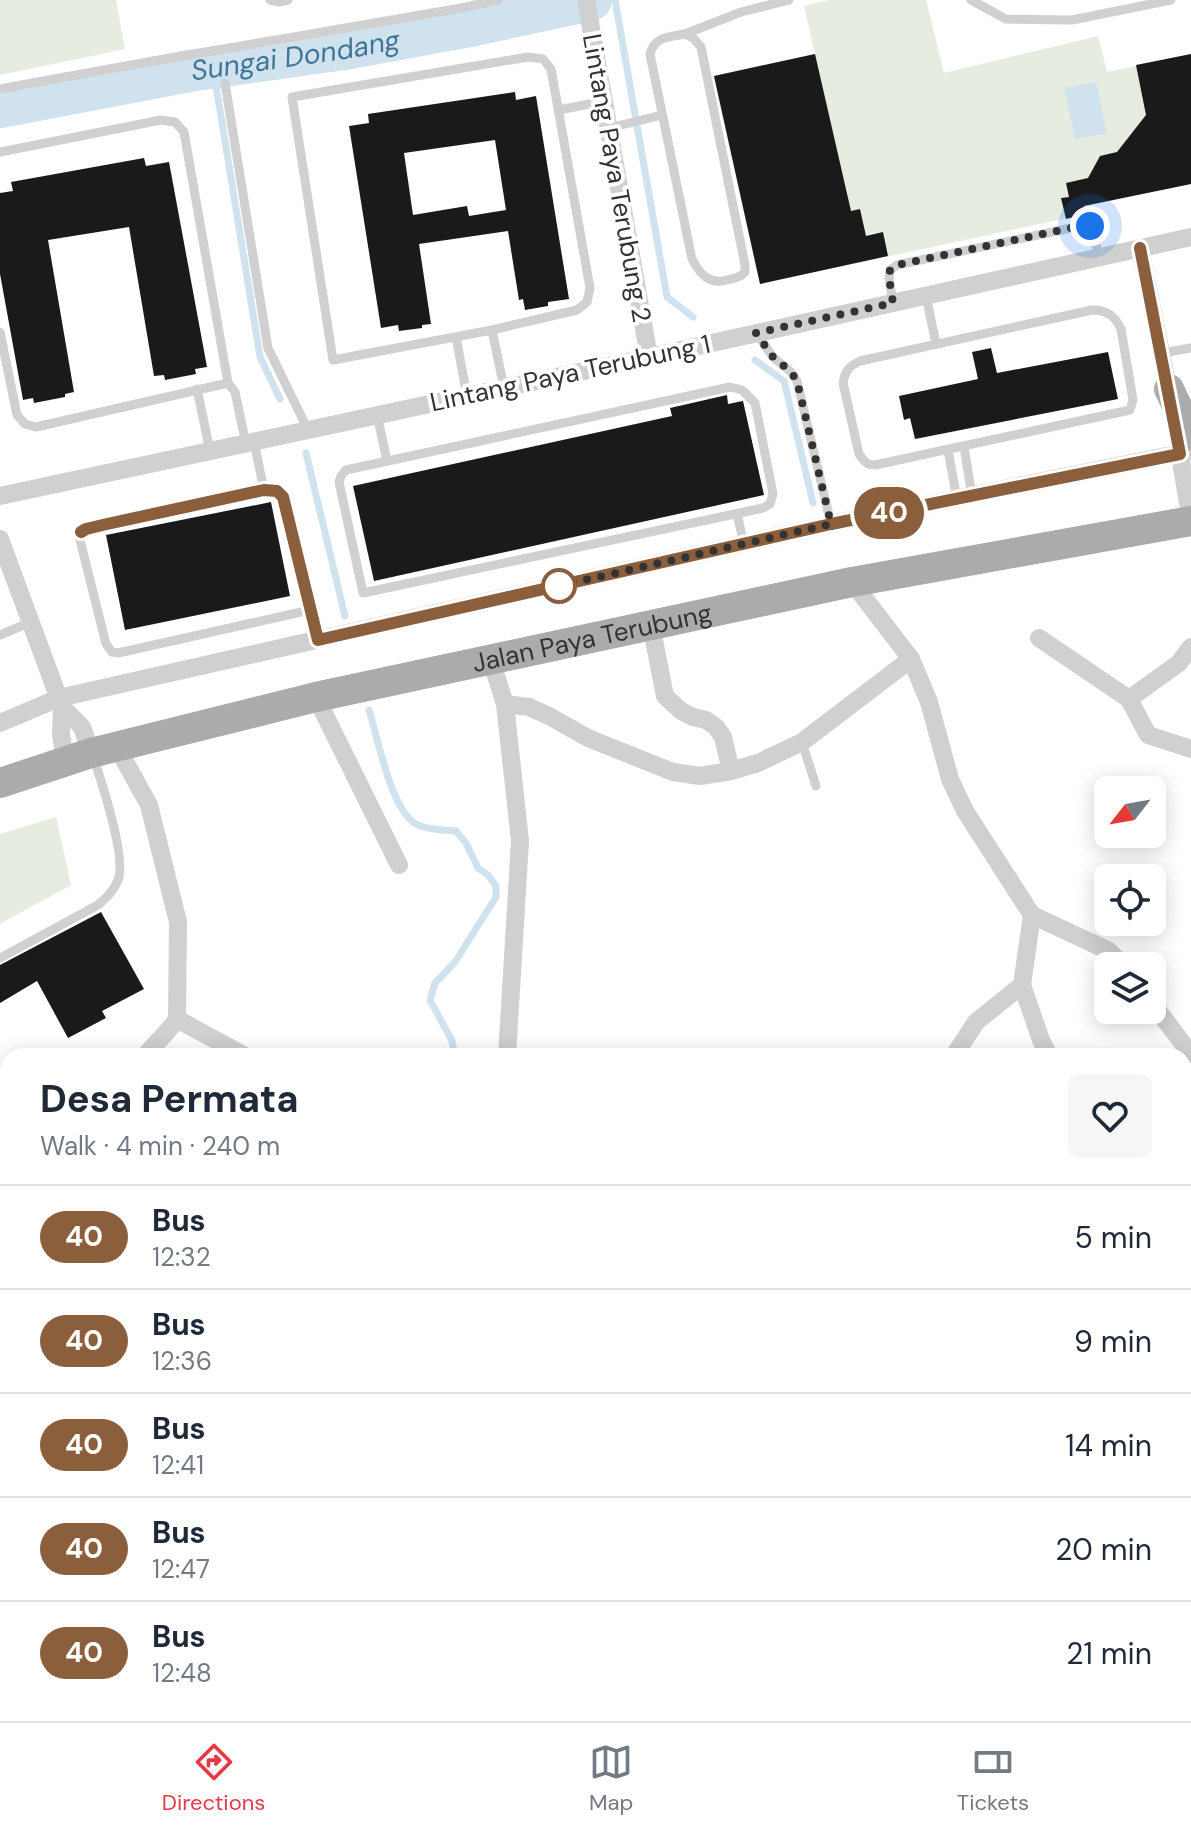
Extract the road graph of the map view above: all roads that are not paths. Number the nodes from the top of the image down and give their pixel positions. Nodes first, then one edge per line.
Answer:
1 (270, 0) edge
2 (288, 0) edge
3 (498, 0) edge
4 (586, 0) edge
5 (789, 0) edge
6 (971, 0) edge
7 (1171, 0) edge
8 (685, 34) junction
9 (225, 83) dead end
10 (0, 89) edge
11 (604, 101) junction
12 (559, 110) junction
13 (662, 115) junction
14 (618, 126) junction
15 (0, 152) edge
16 (1191, 237) edge
17 (1140, 248) junction
18 (1098, 256) junction
19 (926, 296) junction
20 (893, 303) junction
21 (492, 330) junction
22 (0, 332) edge
23 (756, 333) junction
24 (456, 337) junction
25 (936, 344) junction
26 (1191, 348) edge
27 (1162, 353) junction
28 (649, 357) junction
29 (228, 383) junction
30 (504, 388) junction
31 (197, 389) junction
32 (1169, 389) joint
33 (467, 396) junction
34 (379, 415) junction
35 (308, 430) junction
36 (250, 443) junction
37 (964, 447) junction
38 (1187, 447) edge
39 (948, 450) junction
40 (210, 451) junction
41 (387, 461) junction
42 (264, 490) junction
43 (0, 496) edge
44 (965, 497) junction
45 (737, 514) junction
46 (1191, 521) edge
47 (831, 524) junction
48 (0, 539) edge
49 (744, 544) junction
50 (852, 582) junction
51 (310, 610) junction
52 (31, 622) junction
53 (651, 625) junction
54 (0, 635) edge
55 (1039, 638) dead end
56 (318, 640) junction
57 (1191, 647) edge
58 (911, 659) junction
59 (491, 660) junction
60 (316, 697) junction
61 (1129, 699) junction
62 (60, 702) junction
63 (505, 704) junction
64 (0, 723) edge
65 (802, 742) junction
66 (1191, 749) edge
67 (91, 753) junction
68 (731, 771) junction
69 (0, 783) edge
70 (816, 786) dead end
71 (399, 865) dead end
72 (1032, 915) junction
73 (1110, 952) edge
74 (0, 958) edge
75 (1022, 985) junction
76 (177, 1019) junction
77 (1166, 1021) edge
78 (152, 1048) edge
79 (230, 1048) edge
80 (507, 1048) edge
81 (959, 1048) edge
82 (1045, 1048) edge
83 (1186, 1048) edge

1 - 2 lane
3 - 10 lane
4 - 11 street, Lintang Paya Terubung 2
5 - 8 lane
6 - 7 lane
8 - 13 lane
8 - 13 lane
9 - 35 lane
11 - 12 lane
11 - 14 street, Lintang Paya Terubung 2
12 - 21 lane
12 - 24 lane
13 - 14 lane
14 - 28 street, Lintang Paya Terubung 2
15 - 29 lane
16 - 17 street, Lintang Paya Terubung 1
17 - 18 street, Lintang Paya Terubung 1
17 - 27 street
18 - 19 street, Lintang Paya Terubung 1
18 - 20 lane
19 - 20 street, Lintang Paya Terubung 1
19 - 25 lane
20 - 23 street, Lintang Paya Terubung 1
21 - 24 lane
21 - 30 lane
22 - 31 lane
23 - 28 street, Lintang Paya Terubung 1
23 - 47 lane
24 - 33 lane
25 - 37 lane
25 - 39 lane
26 - 27 lane
27 - 32 street
28 - 30 street, Lintang Paya Terubung 1
29 - 31 lane
29 - 36 lane
30 - 33 street, Lintang Paya Terubung 1
31 - 40 lane
32 - 38 main road
33 - 34 street, Lintang Paya Terubung 1
34 - 35 street, Lintang Paya Terubung 1
34 - 41 lane
35 - 36 street, Lintang Paya Terubung 1
36 - 40 street, Lintang Paya Terubung 1
36 - 42 lane
37 - 39 lane
37 - 44 lane
38 - 44 street
38 - 46 street
39 - 44 lane
40 - 43 street, Lintang Paya Terubung 1
41 - 45 lane
41 - 45 lane
42 - 51 lane
42 - 51 lane
44 - 47 street
45 - 49 lane
46 - 50 main road, Jalan Paya Terubung
47 - 49 street
48 - 52 street
49 - 56 street
50 - 53 main road, Jalan Paya Terubung
50 - 58 street
51 - 56 lane
52 - 54 lane
52 - 62 street
53 - 59 main road, Jalan Paya Terubung
53 - 68 street
55 - 61 street
56 - 62 street
57 - 61 street
58 - 65 street
58 - 72 street
59 - 60 main road, Jalan Paya Terubung
59 - 63 street
60 - 67 main road, Jalan Paya Terubung
60 - 71 street
61 - 66 street
62 - 64 street
62 - 67 street
62 - 67 street
63 - 68 street
63 - 80 street
65 - 68 street
65 - 70 lane
67 - 69 main road, Jalan Paya Terubung
67 - 74 lane
67 - 76 street
72 - 73 street
72 - 75 street
75 - 81 street
75 - 82 street
76 - 78 street
76 - 79 street
77 - 83 street

